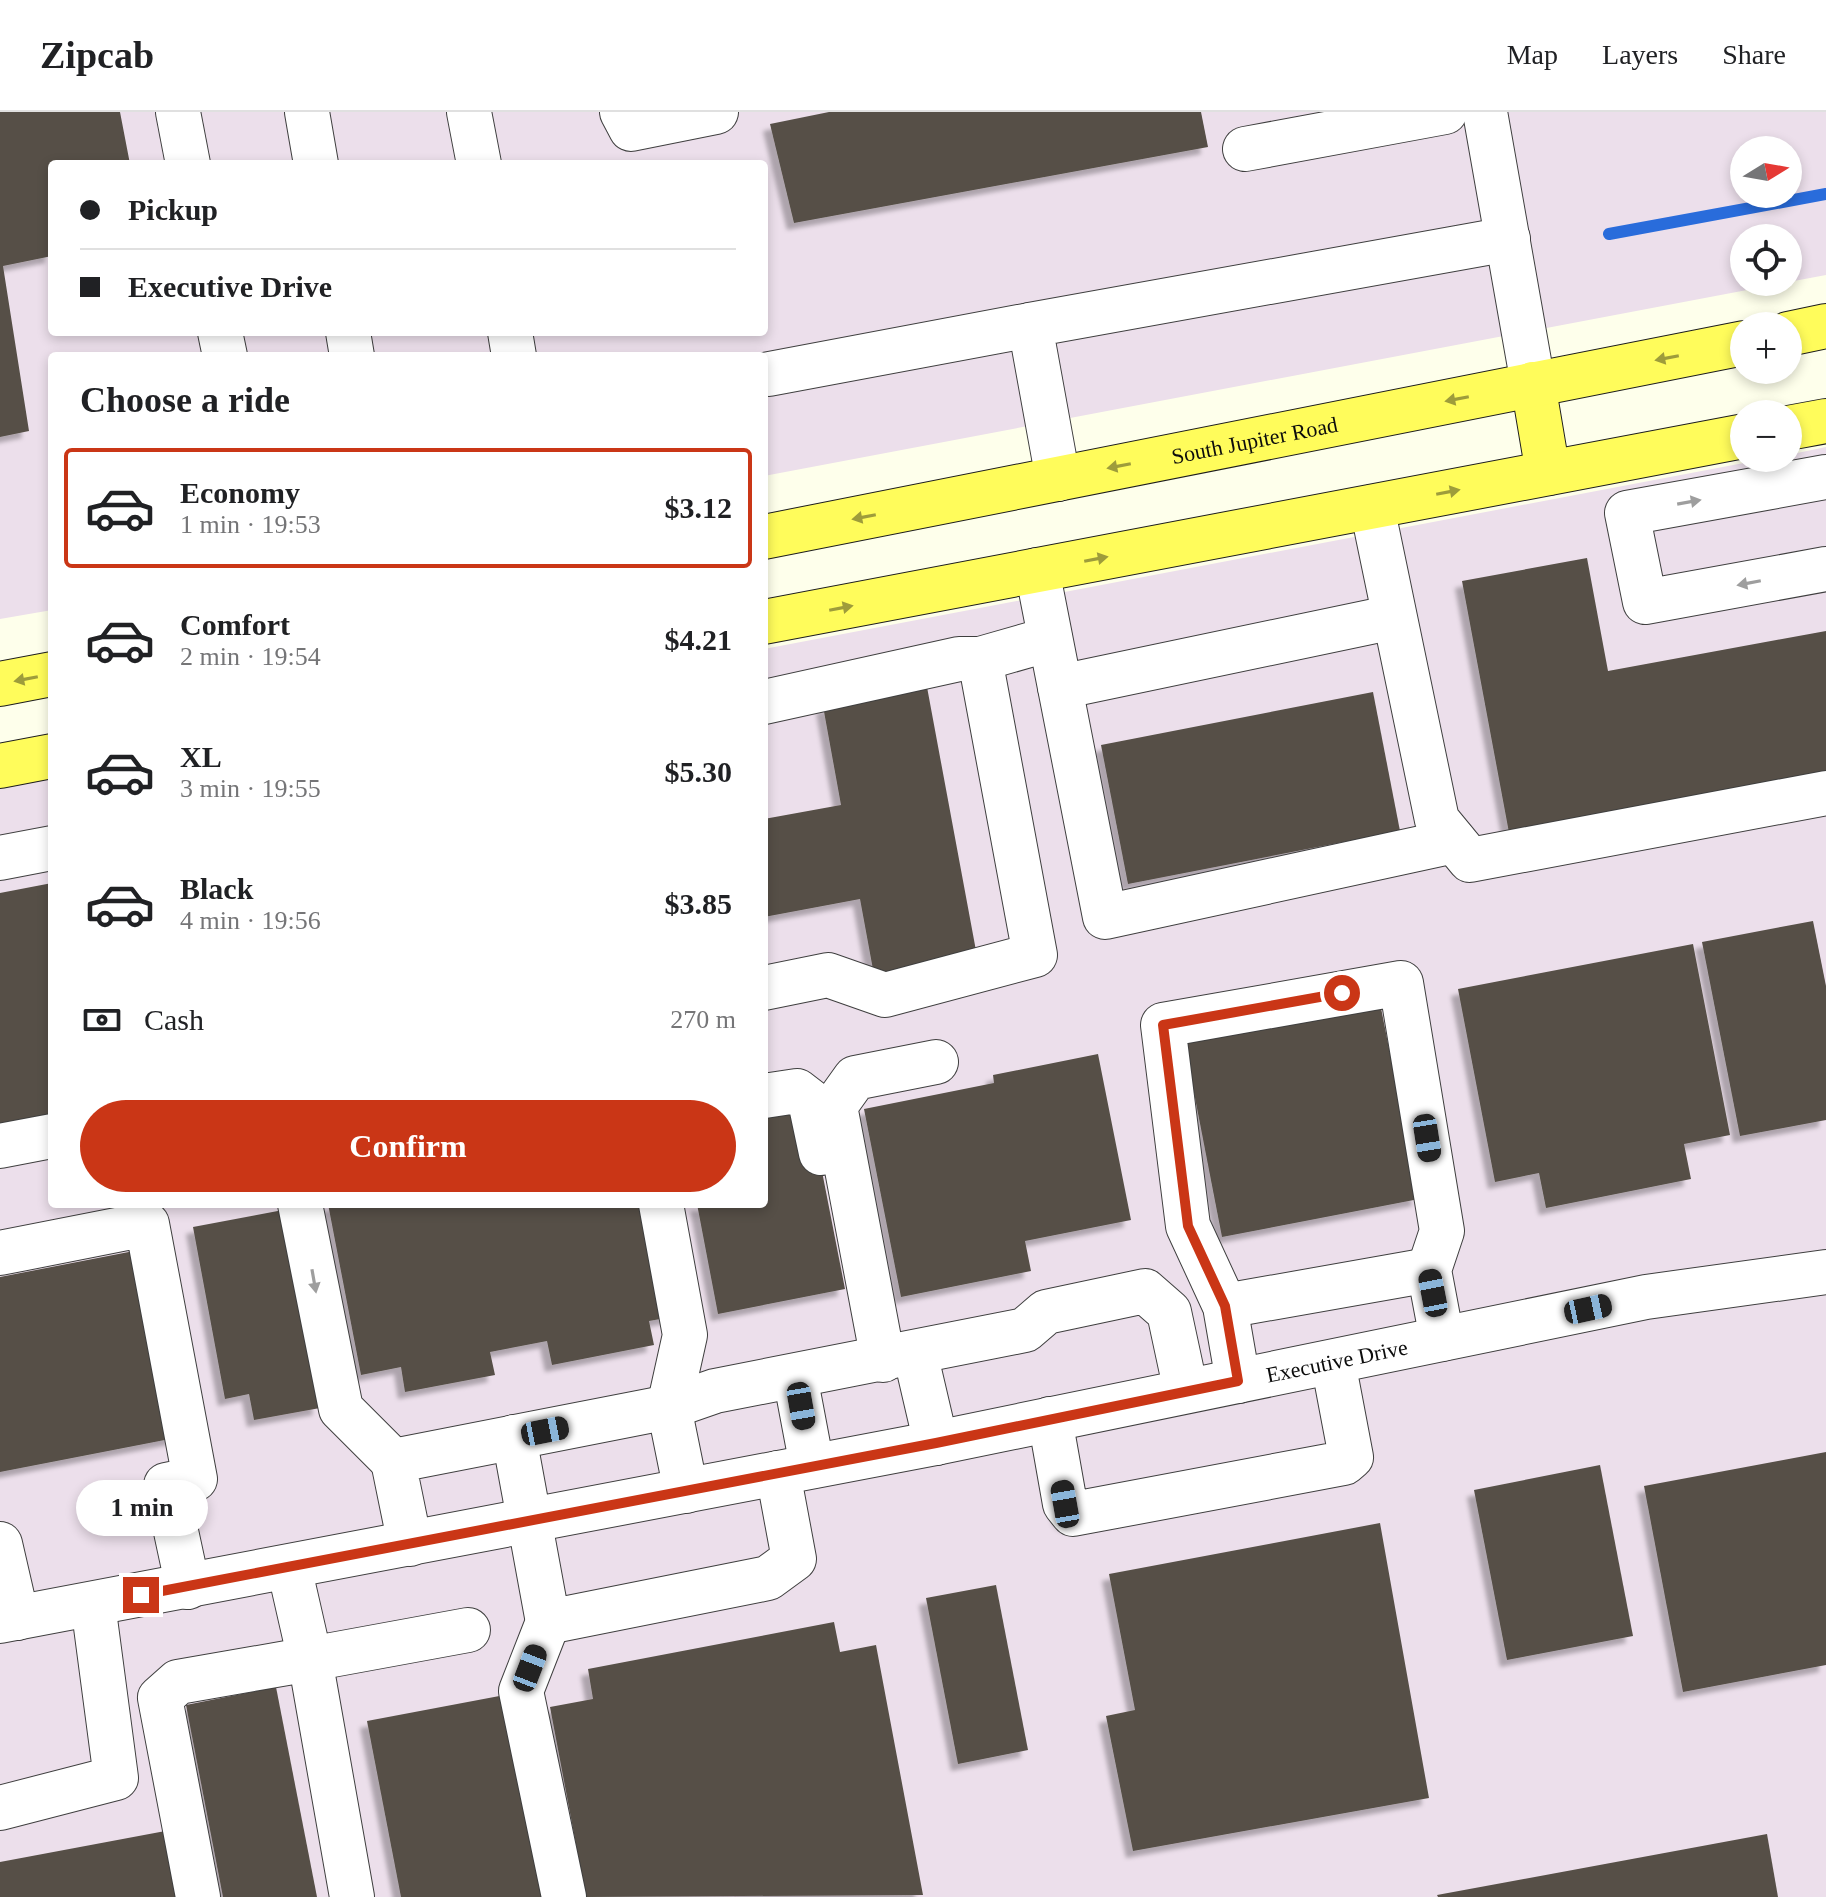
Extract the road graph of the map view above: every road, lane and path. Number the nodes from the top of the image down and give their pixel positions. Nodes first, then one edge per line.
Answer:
1 (178, 112) edge
2 (307, 112) edge
3 (469, 112) edge
4 (622, 112) edge
5 (716, 112) edge
6 (1445, 112) edge
7 (1485, 112) edge
8 (1245, 149) dead end
9 (187, 160) edge
10 (315, 160) edge
11 (478, 160) edge
12 (1508, 239) junction
13 (1030, 325) junction
14 (1826, 326) edge
15 (1802, 331) edge
16 (1730, 346) edge
17 (769, 374) dead end
18 (1533, 384) junction
19 (1826, 421) edge
20 (1802, 425) edge
21 (1730, 439) edge
22 (1548, 473) junction
23 (1752, 474) edge
24 (1826, 477) edge
25 (1058, 479) junction
26 (1372, 507) junction
27 (768, 536) edge
28 (1826, 569) edge
29 (1037, 570) junction
30 (1394, 617) junction
31 (768, 621) edge
32 (1050, 639) junction
33 (980, 659) junction
34 (48, 675) edge
35 (0, 684) edge
36 (1060, 687) junction
37 (768, 701) edge
38 (48, 757) edge
39 (0, 766) edge
40 (1826, 793) edge
41 (1454, 841) junction
42 (48, 849) edge
43 (0, 858) edge
44 (768, 987) edge
45 (936, 1062) dead end
46 (768, 1095) edge
47 (48, 1137) edge
48 (0, 1146) edge
49 (301, 1208) edge
50 (662, 1208) edge
51 (675, 1208) edge
52 (0, 1253) edge
53 (1429, 1270) junction
54 (1826, 1272) edge
55 (1225, 1306) junction
56 (1442, 1339) junction
57 (887, 1359) junction
58 (1333, 1362) junction
59 (795, 1376) junction
60 (1238, 1381) junction
61 (715, 1391) junction
62 (1186, 1391) junction
63 (669, 1407) junction
64 (1050, 1419) junction
65 (514, 1437) junction
66 (936, 1443) junction
67 (393, 1461) junction
68 (795, 1470) junction
69 (686, 1491) junction
70 (531, 1521) junction
71 (0, 1544) edge
72 (410, 1544) junction
73 (289, 1567) junction
74 (188, 1587) junction
75 (93, 1604) junction
76 (9, 1620) edge
77 (548, 1622) junction
78 (468, 1630) dead end
79 (310, 1659) junction
80 (0, 1808) edge
81 (198, 1897) edge
82 (352, 1897) edge
83 (564, 1897) edge

1 - 9 street
2 - 10 street
3 - 11 street
4 - 5 street
6 - 8 street
7 - 12 street
12 - 13 street
12 - 18 street
13 - 17 street
13 - 25 street
14 - 15 main road
16 -> 18 main road, South Jupiter Road
18 - 22 main road
18 -> 25 main road, South Jupiter Road
19 - 20 main road
21 - 22 main road
26 -> 22 main road
23 - 24 street
28 -> 23 street
25 -> 27 main road, South Jupiter Road
29 -> 26 main road
26 - 30 street
31 -> 29 main road
29 - 32 street
30 - 36 street
30 - 41 street
32 - 33 street
32 - 36 street
33 - 37 street
33 - 44 street
34 -> 35 main road
36 - 41 street
38 - 39 main road
40 - 41 street
42 - 43 street
45 - 57 street
46 - 57 street
47 - 48 street
49 -> 67 street
50 - 63 street
51 - 61 street
52 - 74 street
53 - 55 street
53 - 55 street
53 - 56 street
54 - 56 street, Executive Drive
55 - 60 street
56 - 58 street, Executive Drive
57 - 59 street
57 - 62 street
57 - 66 street
58 - 60 street, Executive Drive
58 - 64 street
59 - 61 street
59 - 68 street
60 - 62 street, Executive Drive
61 - 63 street
62 - 64 street, Executive Drive
63 - 65 street
63 - 69 street
64 - 66 street, Executive Drive
65 - 67 street
65 - 70 street
66 - 68 street, Executive Drive
67 - 72 street
68 - 69 street, Executive Drive
68 - 77 street
69 - 70 street, Executive Drive
70 - 72 street, Executive Drive
70 - 77 street
71 - 76 street
72 - 73 street, Executive Drive
73 - 74 street, Executive Drive
73 - 79 street
74 - 75 street, Executive Drive
75 - 76 street, Executive Drive
75 - 80 street
77 - 83 street
78 - 79 street
79 - 81 street
79 - 82 street

